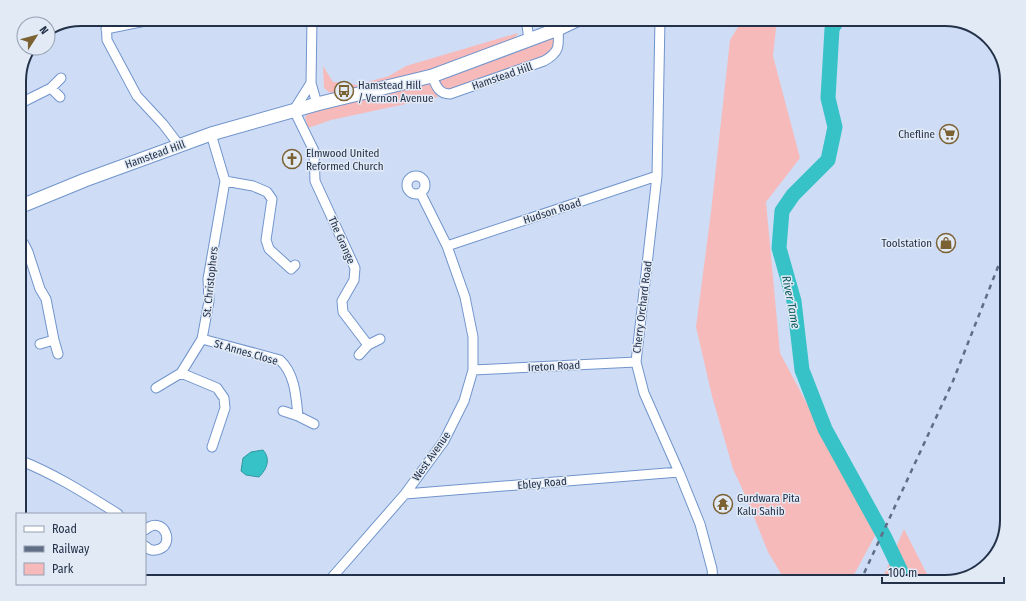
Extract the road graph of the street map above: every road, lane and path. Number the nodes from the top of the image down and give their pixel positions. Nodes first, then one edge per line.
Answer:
1 (121, 26) edge
2 (312, 26) edge
3 (527, 26) edge
4 (563, 26) edge
5 (660, 26) edge
6 (558, 28) junction
7 (106, 29) joint
8 (529, 39) junction
9 (432, 76) junction
10 (61, 78) dead end
11 (311, 83) junction
12 (51, 88) junction
13 (60, 97) dead end
14 (26, 100) edge
15 (317, 104) junction
16 (294, 110) junction
17 (212, 134) junction
18 (179, 146) junction
19 (657, 176) junction
20 (225, 181) junction
21 (421, 194) dead end
22 (26, 204) edge
23 (447, 246) junction
24 (26, 248) edge
25 (295, 265) dead end
26 (202, 339) junction
27 (380, 339) dead end
28 (54, 340) junction
29 (40, 344) dead end
30 (368, 345) junction
31 (58, 354) dead end
32 (359, 355) dead end
33 (636, 362) junction
34 (473, 370) junction
35 (181, 373) junction
36 (156, 388) dead end
37 (283, 411) dead end
38 (298, 416) junction
39 (314, 424) dead end
40 (212, 446) dead end
41 (26, 463) edge
42 (679, 472) junction
43 (405, 494) junction
44 (116, 513) edge
45 (146, 529) edge
46 (146, 547) edge
47 (334, 575) edge
48 (712, 575) edge

1 - 7 street
2 - 11 street
3 - 8 street
4 - 6 main road, Hamstead Hill
5 - 19 street, Cherry Orchard Road
6 - 8 main road, Hamstead Hill
6 - 9 street, Hamstead Hill
7 - 18 street
8 - 9 main road, Hamstead Hill
9 - 15 main road, Hamstead Hill
10 - 12 street
11 - 15 street
11 - 16 street
12 - 13 street
12 - 14 street
15 - 16 main road, Hamstead Hill
16 - 17 main road, Hamstead Hill
16 - 30 street, The Grange
17 - 18 main road, Hamstead Hill
17 - 20 street, St. Christophers
18 - 22 main road, Hamstead Hill
19 - 23 street, Hudson Road
19 - 33 street, Cherry Orchard Road
20 - 25 street
20 - 26 street, St. Christophers
21 - 23 street, West Avenue
23 - 34 street, West Avenue
24 - 28 street
26 - 35 street, St. Christophers
26 - 38 street, St Annes Close
27 - 30 street
28 - 29 street
28 - 31 street
30 - 32 street
33 - 34 street, Ireton Road
33 - 42 street, Cherry Orchard Road
34 - 43 street, West Avenue
35 - 36 street, St. Christophers
35 - 40 street
37 - 38 street
38 - 39 street
41 - 44 street
42 - 43 street, Ebley Road
42 - 48 street, Cherry Orchard Road
43 - 47 street, West Avenue
45 - 46 street

